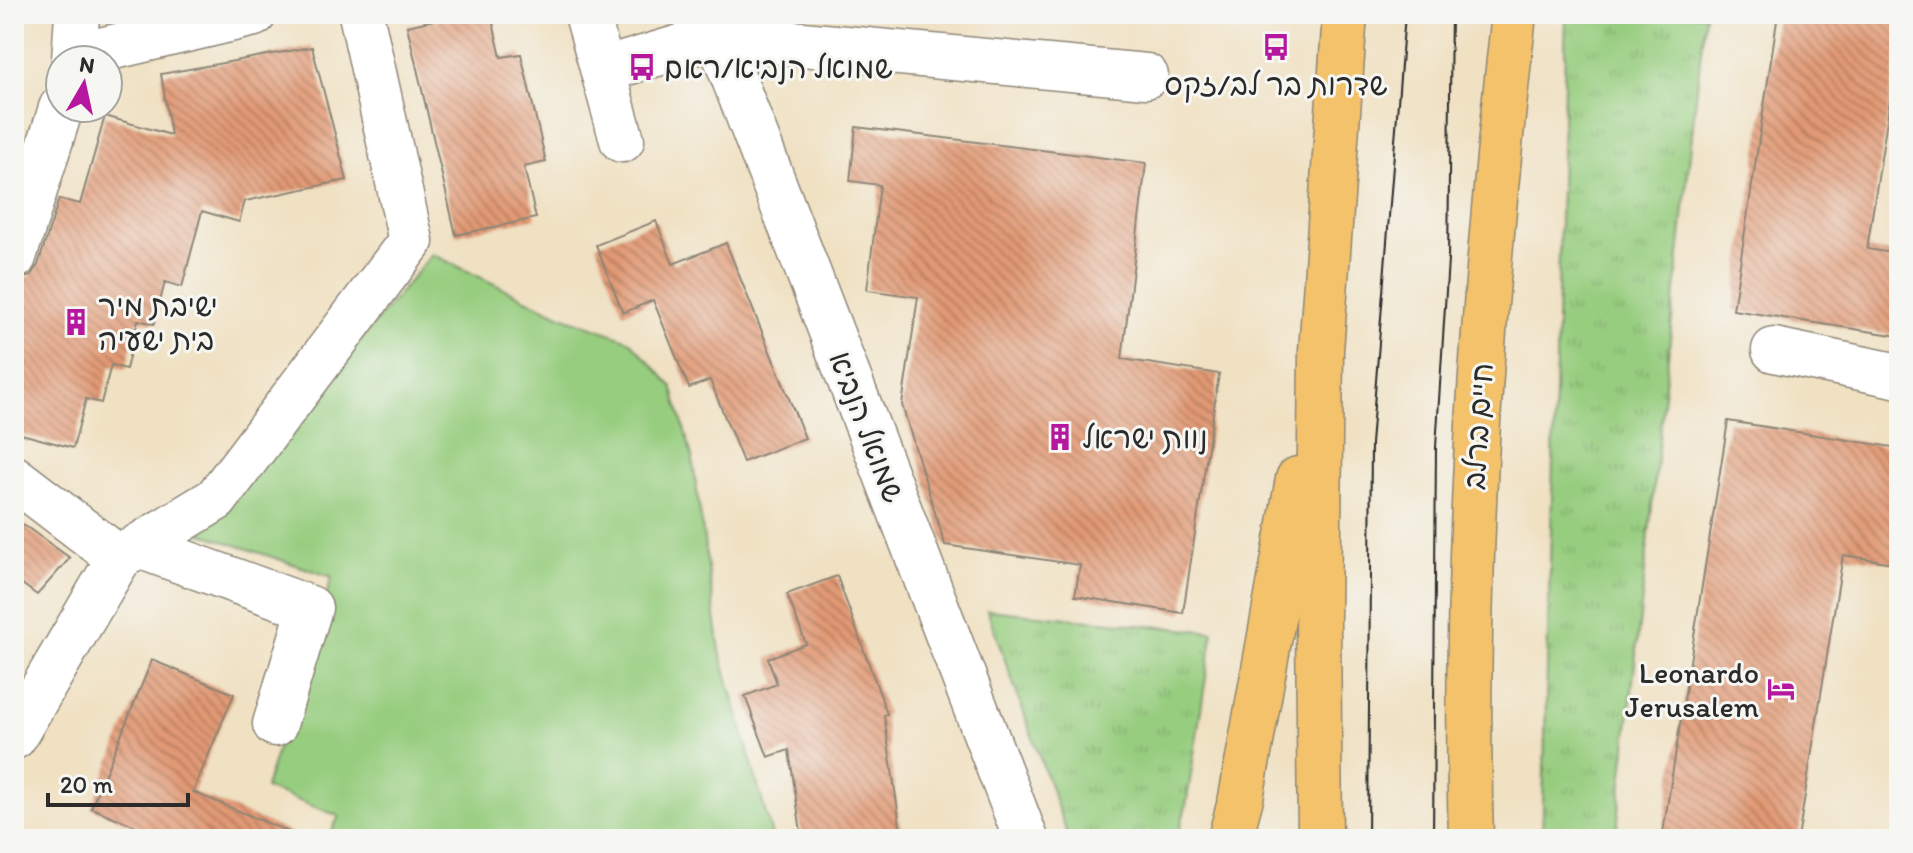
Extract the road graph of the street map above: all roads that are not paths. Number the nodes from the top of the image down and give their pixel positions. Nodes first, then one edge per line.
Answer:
1 (254, 14) edge
2 (361, 14) edge
3 (587, 14) edge
4 (1345, 14) edge
5 (1514, 14) edge
6 (713, 25) edge
7 (76, 43) edge
8 (603, 70) junction
9 (1146, 76) dead end
10 (56, 124) edge
11 (622, 140) dead end
12 (14, 257) edge
13 (1774, 350) dead end
14 (1321, 351) junction
15 (1899, 376) edge
16 (14, 478) edge
17 (129, 552) junction
18 (275, 724) dead end
19 (14, 737) edge
20 (1026, 839) edge
21 (1230, 839) edge
22 (1320, 839) edge
23 (1471, 839) edge

1 - 7 street
2 - 17 street
3 - 8 street
4 - 14 highway
5 - 23 highway, חיים ברלב
6 - 8 street
6 - 9 street
6 - 20 street, שמואל הנביא
8 - 11 street
10 - 12 street
13 - 15 street
14 - 21 highway
14 - 22 highway
16 - 17 street
17 - 18 street
17 - 19 street

